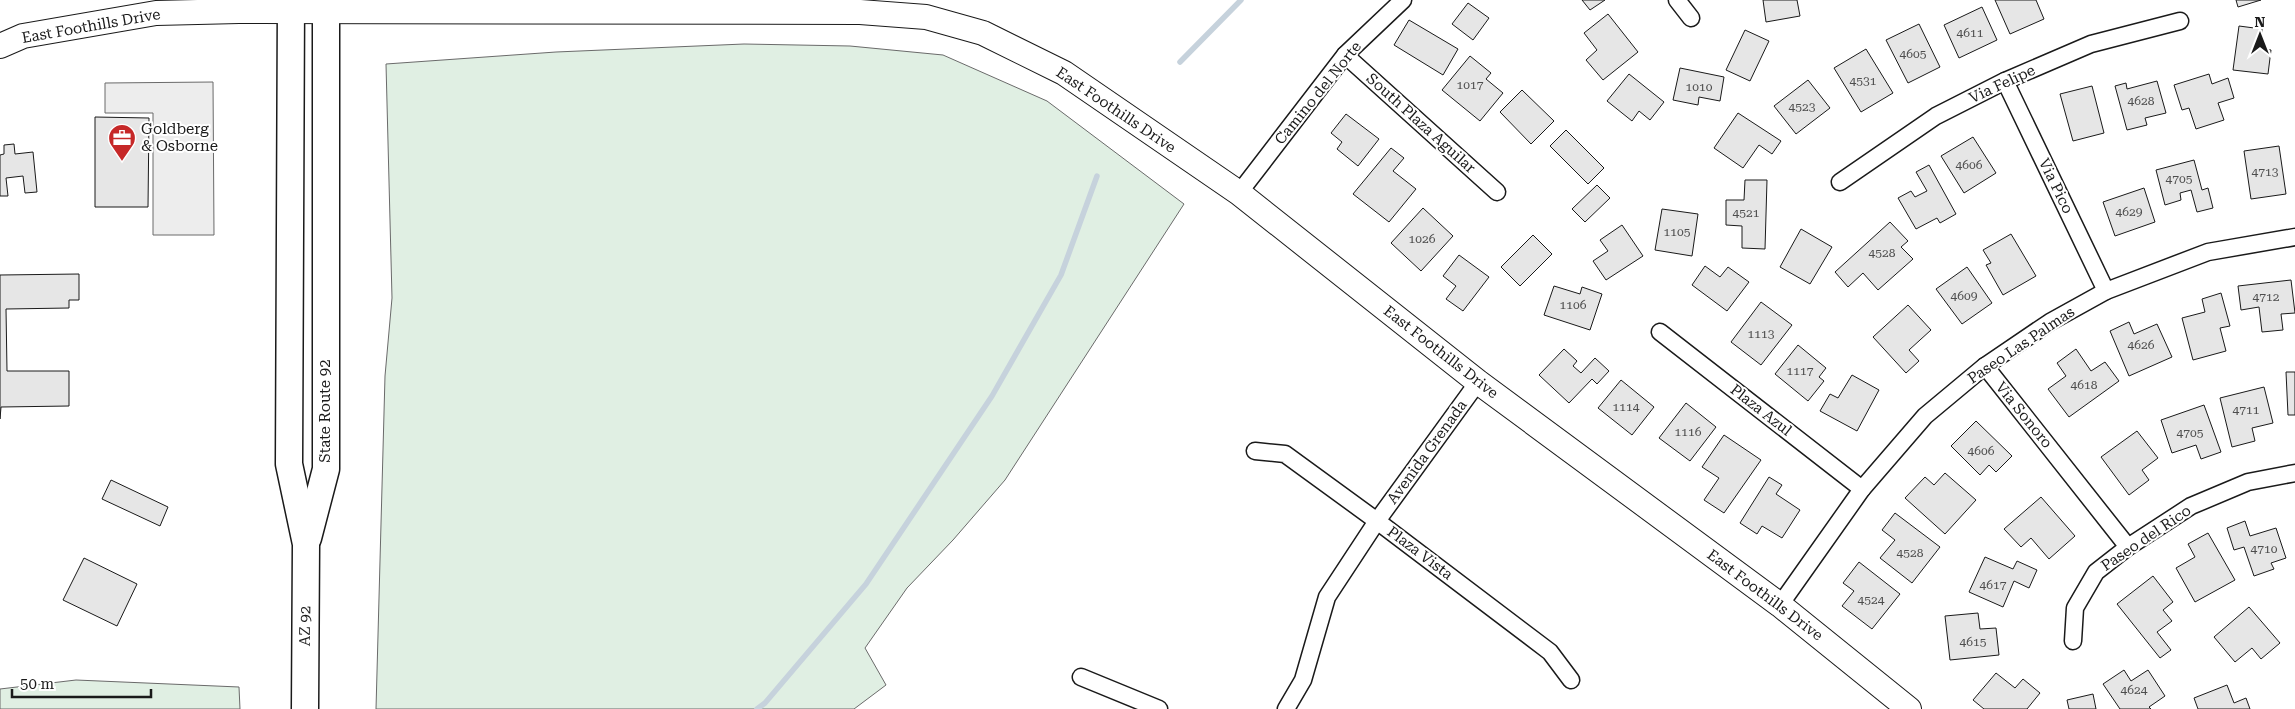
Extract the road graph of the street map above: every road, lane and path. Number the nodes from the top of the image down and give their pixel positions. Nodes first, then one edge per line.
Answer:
1 (1403, 0) edge
2 (1677, 0) edge
3 (291, 6) edge
4 (326, 6) edge
5 (1691, 18) dead end
6 (2180, 21) dead end
7 (0, 46) edge
8 (1345, 55) junction
9 (2005, 81) junction
10 (1840, 182) dead end
11 (1496, 192) dead end
12 (1239, 193) junction
13 (2295, 237) edge
14 (2106, 291) junction
15 (1660, 332) dead end
16 (1984, 366) junction
17 (1478, 382) junction
18 (1255, 451) dead end
19 (2295, 473) edge
20 (1862, 489) junction
21 (1377, 521) junction
22 (306, 544) junction
23 (2128, 547) junction
24 (1780, 605) junction
25 (2073, 641) dead end
26 (1081, 677) dead end
27 (1571, 680) dead end
28 (305, 709) edge
29 (1159, 709) edge
30 (1286, 709) edge
31 (1909, 709) edge

1 - 8 street, Camino del Norte
2 - 5 street
3 - 4 street, East Foothills Drive
3 - 7 street, East Foothills Drive
3 - 22 main road, AZ 92
4 - 12 street, East Foothills Drive
4 - 22 main road, State Route 92 / AZ 92
6 - 9 street, Via Felipe
8 - 11 street, South Plaza Aguilar
8 - 12 street, Camino del Norte
9 - 10 street, Via Felipe
9 - 14 street, Via Pico
12 - 17 street, East Foothills Drive
13 - 14 street, Paseo Las Palmas
14 - 16 street, Paseo Las Palmas
15 - 20 street, Plaza Azul
16 - 20 street, Paseo Las Palmas
16 - 23 street, Via Sonoro
17 - 21 street, Avenida Grenada
17 - 24 street, East Foothills Drive
18 - 21 street, Plaza Vista
19 - 23 street, Paseo del Rico
20 - 24 street, Paseo Las Palmas
21 - 27 street, Plaza Vista
21 - 30 street, Avenida Grenada
22 - 28 main road, AZ 92 / AZ 92
23 - 25 street, Paseo del Rico
24 - 31 street, East Foothills Drive
26 - 29 street

